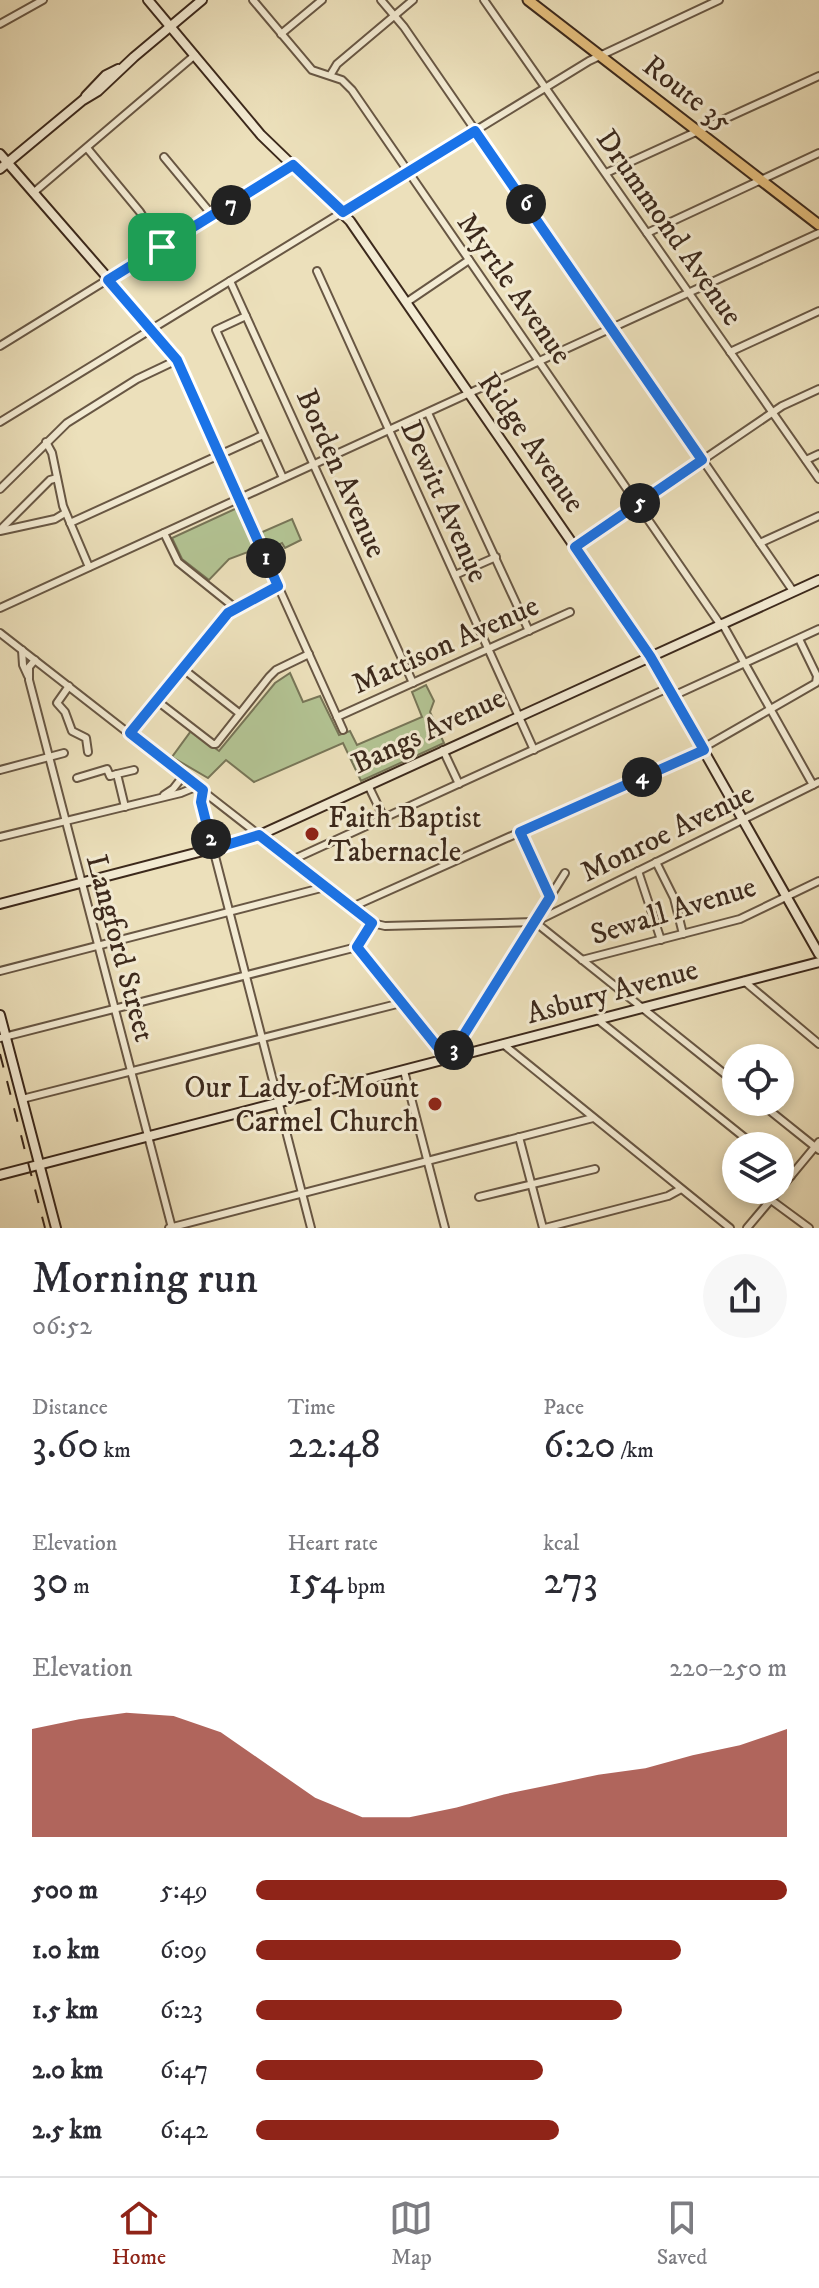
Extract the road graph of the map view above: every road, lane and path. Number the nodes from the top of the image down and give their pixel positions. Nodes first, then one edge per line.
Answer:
1 (43, 0) edge
2 (148, 0) edge
3 (202, 0) edge
4 (253, 0) edge
5 (322, 0) edge
6 (381, 0) edge
7 (413, 0) edge
8 (484, 0) edge
9 (528, 0) edge
10 (719, 0) edge
11 (394, 16) junction
12 (0, 24) edge
13 (170, 27) junction
14 (281, 34) junction
15 (195, 55) junction
16 (600, 56) junction
17 (331, 74) junction
18 (819, 76) edge
19 (546, 88) junction
20 (475, 131) junction
21 (698, 131) junction
22 (87, 148) junction
23 (819, 153) edge
24 (0, 154) edge
25 (164, 157) dead end
26 (293, 165) junction
27 (3, 166) edge
28 (408, 172) junction
29 (606, 173) junction
30 (761, 180) junction
31 (33, 193) junction
32 (343, 212) junction
33 (213, 216) junction
34 (819, 225) edge
35 (647, 233) junction
36 (819, 233) edge
37 (162, 247) junction
38 (469, 260) junction
39 (317, 271) dead end
40 (108, 280) junction
41 (230, 281) junction
42 (689, 293) junction
43 (407, 302) junction
44 (819, 311) edge
45 (246, 316) junction
46 (612, 328) junction
47 (152, 329) junction
48 (0, 346) edge
49 (730, 352) junction
50 (175, 356) junction
51 (540, 362) junction
52 (819, 389) edge
53 (470, 394) junction
54 (772, 412) junction
55 (428, 413) junction
56 (0, 422) edge
57 (389, 431) junction
58 (263, 435) junction
59 (46, 442) junction
60 (819, 454) edge
61 (221, 455) junction
62 (702, 460) junction
63 (806, 460) junction
64 (314, 465) junction
65 (57, 478) junction
66 (283, 478) junction
67 (819, 479) edge
68 (0, 489) edge
69 (239, 499) junction
70 (638, 505) junction
71 (65, 513) junction
72 (819, 516) edge
73 (70, 523) junction
74 (0, 531) edge
75 (164, 533) junction
76 (760, 543) junction
77 (575, 547) junction
78 (496, 557) junction
79 (89, 567) junction
80 (455, 575) junction
81 (819, 580) edge
82 (278, 586) junction
83 (793, 591) junction
84 (234, 607) junction
85 (0, 608) edge
86 (570, 612) dead end
87 (721, 624) junction
88 (819, 629) edge
89 (529, 631) junction
90 (0, 633) edge
91 (799, 639) junction
92 (488, 649) junction
93 (22, 650) junction
94 (309, 654) junction
95 (650, 656) junction
96 (35, 660) junction
97 (745, 663) junction
98 (182, 668) junction
99 (29, 680) junction
100 (413, 683) junction
101 (69, 686) junction
102 (671, 692) junction
103 (156, 700) junction
104 (771, 710) junction
105 (239, 713) junction
106 (518, 715) junction
107 (337, 717) junction
108 (343, 730) dead end
109 (130, 733) junction
110 (703, 749) junction
111 (443, 750) junction
112 (534, 750) junction
113 (88, 752) dead end
114 (64, 753) dead end
115 (49, 757) junction
116 (0, 770) edge
117 (134, 770) dead end
118 (117, 774) junction
119 (184, 775) junction
120 (77, 778) dead end
121 (816, 783) edge
122 (459, 784) junction
123 (368, 785) junction
124 (200, 788) junction
125 (156, 800) junction
126 (125, 807) junction
127 (384, 818) junction
128 (743, 819) junction
129 (65, 820) junction
130 (520, 832) junction
131 (259, 835) junction
132 (0, 837) edge
133 (213, 849) junction
134 (292, 860) junction
135 (656, 862) junction
136 (638, 871) junction
137 (565, 873) dead end
138 (819, 881) edge
139 (82, 883) junction
140 (325, 887) junction
141 (550, 897) junction
142 (787, 897) junction
143 (0, 904) edge
144 (352, 907) junction
145 (229, 911) junction
146 (535, 922) junction
147 (372, 923) junction
148 (683, 934) junction
149 (661, 940) junction
150 (98, 945) junction
151 (357, 947) junction
152 (819, 954) edge
153 (582, 960) junction
154 (819, 962) edge
155 (0, 971) edge
156 (245, 974) junction
157 (744, 981) junction
158 (401, 1003) junction
159 (114, 1008) junction
160 (642, 1008) junction
161 (0, 1015) edge
162 (597, 1019) junction
163 (3, 1038) edge
164 (262, 1038) junction
165 (503, 1044) junction
166 (819, 1044) edge
167 (448, 1060) junction
168 (131, 1071) junction
169 (404, 1071) junction
170 (722, 1072) edge
171 (22, 1099) junction
172 (279, 1102) junction
173 (778, 1116) edge
174 (593, 1118) junction
175 (738, 1132) edge
176 (148, 1137) junction
177 (519, 1137) junction
178 (818, 1146) edge
179 (428, 1161) junction
180 (39, 1165) junction
181 (595, 1169) dead end
182 (794, 1173) edge
183 (0, 1175) edge
184 (531, 1184) junction
185 (681, 1189) junction
186 (302, 1193) junction
187 (479, 1197) dead end
188 (768, 1204) edge
189 (776, 1204) edge
190 (56, 1228) edge
191 (171, 1228) edge
192 (311, 1228) edge
193 (445, 1228) edge
194 (544, 1228) edge
195 (730, 1228) edge
196 (747, 1228) edge
197 (809, 1228) edge

1 - 12 street
2 - 13 street, Ridge Avenue
3 - 13 street
4 - 14 street, Myrtle Avenue
5 - 14 street
6 - 11 street
7 - 11 street
8 - 19 street, Drummond Avenue
9 - 16 main road, Route 35
10 - 16 street
11 - 17 street
11 - 20 street
13 - 15 street, Ridge Avenue
13 - 27 street
14 - 17 street, Myrtle Avenue
15 - 22 street
15 - 26 street, Ridge Avenue
16 - 19 street
16 - 21 main road, Route 35
17 - 28 street, Myrtle Avenue
18 - 21 street
19 - 20 street
19 - 29 street, Drummond Avenue
20 - 28 street
20 - 46 street
21 - 29 street
21 - 30 main road, Route 35
22 - 31 street
22 - 37 street
23 - 30 street
24 - 27 street
25 - 33 street
26 - 32 street, Ridge Avenue
26 - 33 street
27 - 31 street
28 - 32 street
28 - 38 street, Myrtle Avenue
29 - 35 street, Drummond Avenue
30 - 34 main road, Route 35
30 - 35 street
31 - 40 street
32 - 41 street
32 - 43 street, Ridge Avenue
33 - 37 street
35 - 42 street, Drummond Avenue
36 - 42 street
37 - 40 street
38 - 43 street
38 - 51 street, Myrtle Avenue
39 - 57 street, Dewitt Avenue
40 - 47 street
40 - 48 street
41 - 45 street, Borden Avenue
41 - 47 street
42 - 46 street
42 - 49 street, Drummond Avenue
43 - 53 street, Ridge Avenue
44 - 49 street
45 - 58 street
45 - 64 street, Borden Avenue
46 - 51 street
46 - 62 street
47 - 50 street
47 - 56 street
49 - 54 street, Drummond Avenue
50 - 59 street
50 - 61 street
51 - 53 street
51 - 70 street, Myrtle Avenue
52 - 54 street
53 - 55 street
53 - 77 street, Ridge Avenue
54 - 62 street
54 - 63 street, Drummond Avenue
55 - 57 street
55 - 78 street
57 - 64 street
57 - 80 street, Dewitt Avenue
58 - 61 street
58 - 66 street
59 - 65 street
59 - 68 street
60 - 63 street
61 - 69 street
61 - 73 street
62 - 70 street
62 - 76 street
63 - 67 street, Drummond Avenue
64 - 66 street
64 - 100 street, Borden Avenue
65 - 71 street
65 - 74 street
66 - 69 street
69 - 75 street
69 - 82 street
70 - 77 street
70 - 87 street, Myrtle Avenue
71 - 73 street
71 - 74 street
72 - 76 street
73 - 79 street
75 - 79 street
75 - 84 street
76 - 83 street
77 - 95 street, Ridge Avenue
78 - 80 street
78 - 89 street
79 - 85 street
80 - 92 street, Dewitt Avenue
81 - 83 street, Bangs Avenue
82 - 84 street
82 - 94 street
83 - 87 street, Bangs Avenue
84 - 98 street
86 - 89 street, Mattison Avenue
87 - 95 street, Bangs Avenue
87 - 97 street, Myrtle Avenue
88 - 91 street
89 - 92 street, Mattison Avenue
90 - 93 street
91 - 97 street
91 - 104 street
92 - 100 street, Mattison Avenue
92 - 106 street, Dewitt Avenue
93 - 96 street
93 - 99 street, Langford Street
94 - 105 street
94 - 107 street
95 - 102 street, Ridge Avenue
95 - 106 street, Bangs Avenue
96 - 99 street
96 - 101 street
97 - 102 street
97 - 104 street, Myrtle Avenue
98 - 103 street
98 - 105 street
99 - 115 street, Langford Street
100 - 107 street, Mattison Avenue
101 - 109 street
101 - 113 street
102 - 110 street, Ridge Avenue
102 - 112 street
103 - 105 street
103 - 109 street
104 - 110 street
104 - 121 street, Myrtle Avenue
106 - 111 street, Bangs Avenue
106 - 112 street, Dewitt Avenue
107 - 108 street
109 - 119 street
110 - 128 street, Ridge Avenue
110 - 130 street
111 - 122 street
111 - 123 street, Bangs Avenue
112 - 122 street
114 - 115 street
115 - 116 street
115 - 129 street, Langford Street
117 - 118 street
118 - 120 street
118 - 126 street
119 - 124 street
119 - 125 street
121 - 128 street, Monroe Avenue
122 - 127 street
123 - 127 street
123 - 131 street, Bangs Avenue
124 - 125 street
124 - 131 street
124 - 133 street
125 - 126 street
126 - 129 street
127 - 134 street
128 - 135 street, Monroe Avenue
128 - 142 street, Ridge Avenue
129 - 132 street
129 - 139 street, Langford Street
130 - 141 street
130 - 144 street
131 - 133 street, Bangs Avenue
131 - 134 street
133 - 139 street, Bangs Avenue
133 - 145 street
134 - 140 street
135 - 136 street, Monroe Avenue
135 - 148 street
136 - 146 street, Monroe Avenue
136 - 149 street
137 - 141 street
138 - 142 street, Sewall Avenue
139 - 143 street, Bangs Avenue
139 - 150 street, Langford Street
140 - 144 street
140 - 145 street
141 - 146 street
142 - 148 street, Sewall Avenue
142 - 152 street, Ridge Avenue
144 - 147 street
145 - 150 street
145 - 156 street
146 - 147 street
146 - 153 street
146 - 167 street
147 - 151 street
148 - 149 street, Sewall Avenue
149 - 153 street, Sewall Avenue
150 - 155 street
150 - 159 street, Langford Street
151 - 156 street
151 - 158 street
153 - 160 street
154 - 157 street, Asbury Avenue
156 - 159 street
156 - 164 street
157 - 160 street, Asbury Avenue
157 - 166 street
158 - 164 street
158 - 167 street
159 - 163 street
159 - 168 street, Langford Street
160 - 162 street, Asbury Avenue
160 - 170 street
161 - 163 street
162 - 165 street, Asbury Avenue
162 - 175 street
163 - 171 street
164 - 168 street
164 - 172 street
165 - 167 street, Asbury Avenue
165 - 174 street
167 - 169 street, Asbury Avenue
168 - 171 street
168 - 176 street, Langford Street
169 - 172 street, Asbury Avenue
169 - 179 street
171 - 180 street
172 - 176 street, Asbury Avenue
172 - 186 street
173 - 178 street
174 - 177 street
174 - 185 street
176 - 180 street, Asbury Avenue
176 - 191 street, Langford Street
177 - 179 street
177 - 184 street
178 - 182 street
179 - 186 street
179 - 193 street
180 - 183 street, Asbury Avenue
180 - 190 street
181 - 184 street
184 - 187 street
184 - 194 street
185 - 194 street
185 - 195 street
186 - 191 street
186 - 192 street
188 - 196 street
189 - 197 street

